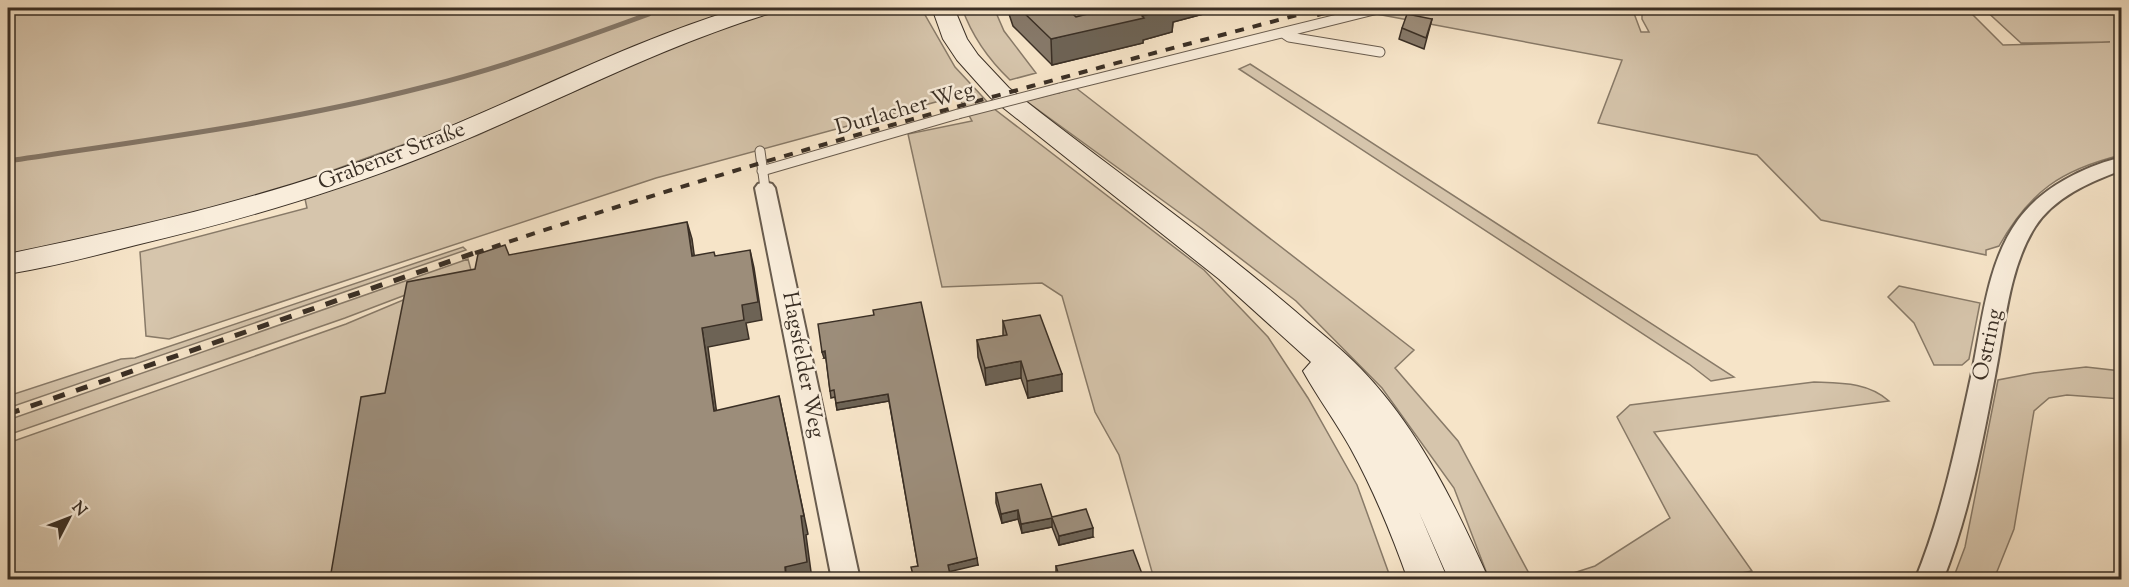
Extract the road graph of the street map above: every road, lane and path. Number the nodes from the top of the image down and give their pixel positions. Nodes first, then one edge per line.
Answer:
1 (763, 8) edge
2 (943, 8) edge
3 (1382, 8) edge
4 (1283, 33) junction
5 (1380, 52) dead end
6 (760, 151) dead end
7 (2121, 163) edge
8 (764, 179) junction
9 (8, 264) edge
10 (1282, 320) junction
11 (846, 579) edge
12 (1428, 579) edge
13 (1469, 579) edge
14 (1929, 579) edge

1 - 9 street, Grabener Straße
2 - 10 street
3 - 4 lane, Durlacher Weg
4 - 5 lane
4 - 8 lane, Durlacher Weg, bridge
6 - 8 lane, Hagsfelder Weg
7 - 14 street, Ostring
8 - 11 street, Hagsfelder Weg
10 - 12 street
10 - 13 street

